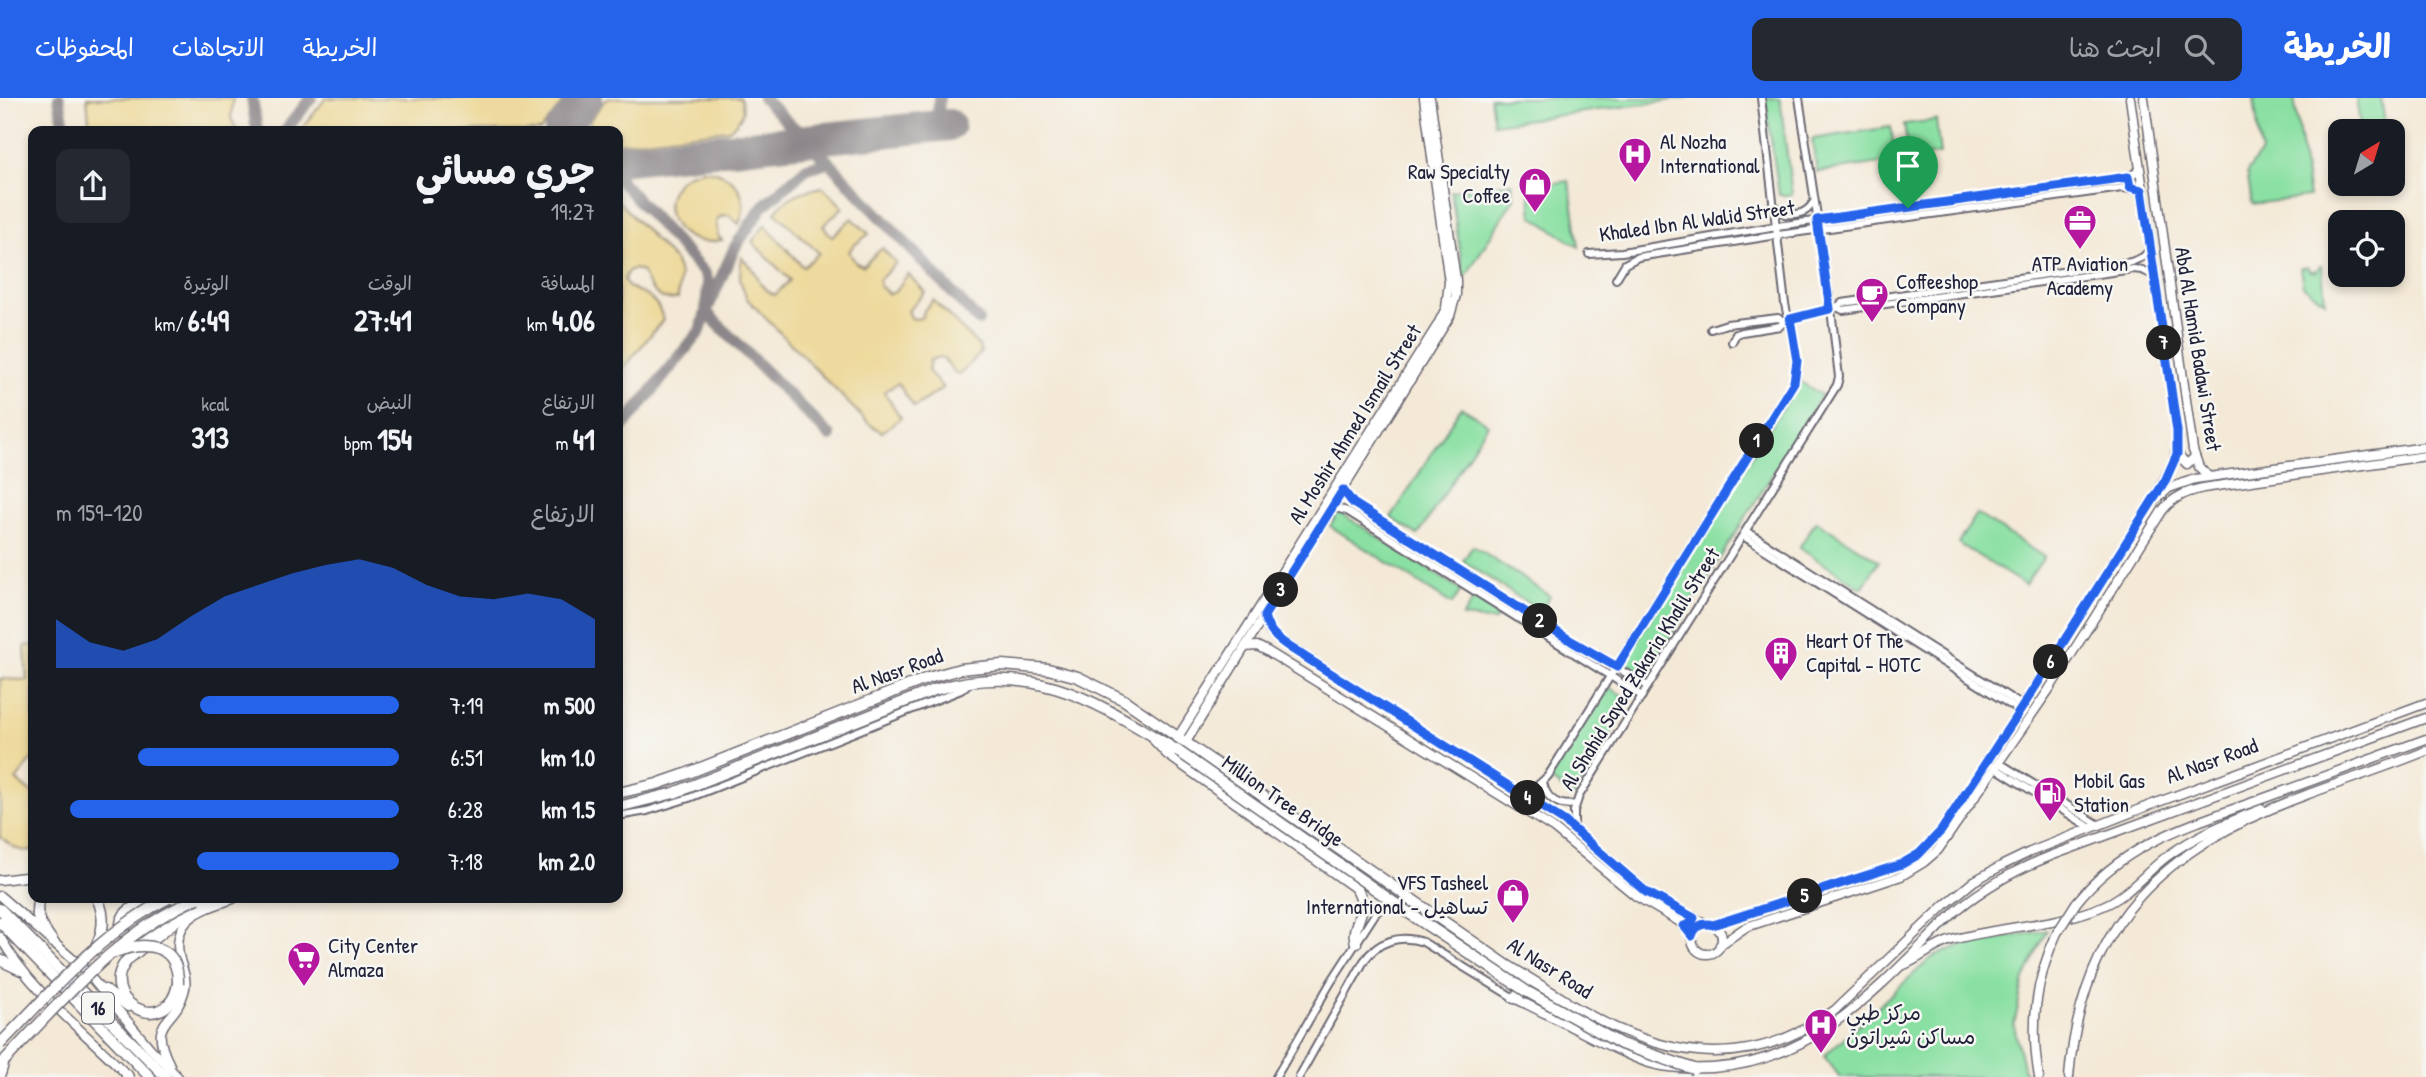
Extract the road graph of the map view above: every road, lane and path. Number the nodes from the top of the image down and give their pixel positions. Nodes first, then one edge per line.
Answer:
1 (1424, 98) edge
2 (1430, 98) edge
3 (1761, 98) edge
4 (1799, 98) edge
5 (2130, 98) edge
6 (2144, 98) edge
7 (2140, 169) junction
8 (2128, 177) junction
9 (2130, 187) junction
10 (2142, 190) junction
11 (1814, 203) junction
12 (1774, 206) junction
13 (1817, 220) junction
14 (1777, 226) junction
15 (1819, 230) junction
16 (1778, 235) junction
17 (2150, 250) junction
18 (1622, 252) junction
19 (1589, 254) dead end
20 (2136, 261) junction
21 (1625, 264) junction
22 (2137, 269) junction
23 (2153, 275) junction
24 (1616, 279) dead end
25 (1833, 308) junction
26 (1787, 320) junction
27 (1735, 323) junction
28 (1711, 329) dead end
29 (1736, 334) junction
30 (1732, 342) dead end
31 (2426, 447) edge
32 (2177, 454) junction
33 (2426, 456) edge
34 (2195, 457) junction
35 (2209, 477) junction
36 (1343, 490) junction
37 (2153, 500) junction
38 (1332, 507) junction
39 (1744, 533) junction
40 (1416, 543) junction
41 (1427, 550) junction
42 (1411, 551) junction
43 (1422, 558) junction
44 (1289, 568) junction
45 (1264, 616) junction
46 (1273, 635) junction
47 (1245, 647) junction
48 (1263, 648) junction
49 (1617, 667) junction
50 (1611, 676) junction
51 (1648, 686) junction
52 (1642, 696) junction
53 (2426, 703) edge
54 (2022, 709) junction
55 (2426, 718) edge
56 (1191, 726) junction
57 (1154, 737) junction
58 (2426, 739) edge
59 (1182, 740) junction
60 (1178, 751) joint
61 (2426, 751) edge
62 (1996, 765) junction
63 (749, 769) junction
64 (1543, 782) junction
65 (623, 792) edge
66 (1519, 793) junction
67 (2304, 795) junction
68 (1576, 803) junction
69 (623, 806) edge
70 (623, 815) edge
71 (2095, 827) junction
72 (1574, 830) junction
73 (1375, 874) junction
74 (28, 877) edge
75 (0, 880) edge
76 (1351, 883) junction
77 (0, 896) edge
78 (38, 903) edge
79 (99, 903) edge
80 (143, 903) edge
81 (160, 903) edge
82 (188, 903) edge
83 (204, 903) edge
84 (222, 903) edge
85 (1421, 906) junction
86 (192, 908) junction
87 (0, 909) edge
88 (1694, 918) junction
89 (0, 922) edge
90 (1709, 925) junction
91 (1684, 926) junction
92 (1692, 936) junction
93 (0, 937) edge
94 (27, 942) junction
95 (53, 942) junction
96 (1356, 943) junction
97 (1720, 945) junction
98 (94, 950) junction
99 (108, 954) junction
100 (0, 960) edge
101 (1898, 967) junction
102 (20, 970) junction
103 (1523, 976) junction
104 (92, 978) junction
105 (1514, 998) junction
106 (1565, 1001) joint
107 (137, 1011) junction
108 (0, 1044) edge
109 (2, 1062) edge
110 (1694, 1069) junction
111 (0, 1074) edge
112 (128, 1076) edge
113 (173, 1076) edge
114 (2039, 1076) edge
115 (150, 1077) edge
116 (1276, 1077) edge
117 (1299, 1077) edge
118 (2067, 1077) edge

1 - 44 main road, Al Moshir Ahmed Ismail Street
2 - 36 main road, Al Moshir Ahmed Ismail Street
3 - 12 street, Al Shahid Sayed Zakaria Khalil Street
4 - 11 street, Al Shahid Sayed Zakaria Khalil Street
5 - 7 main road, Abd Al Hamid Badawi Street
6 - 34 main road, Abd Al Hamid Badawi Street
7 - 8 street, Khaled Ibn Al Walid Street
7 - 10 main road, Abd Al Hamid Badawi Street
8 - 9 street
8 - 13 street, Khaled Ibn Al Walid Street
9 - 10 street, Khaled Ibn Al Walid Street
9 - 15 street, Khaled Ibn Al Walid Street
10 - 17 main road, Abd Al Hamid Badawi Street
11 - 12 street
11 - 13 street, Al Shahid Sayed Zakaria Khalil Street
12 - 14 street, Al Shahid Sayed Zakaria Khalil Street
13 - 14 street, Khaled Ibn Al Walid Street
13 - 15 street, Al Shahid Sayed Zakaria Khalil Street
14 - 16 street, Al Shahid Sayed Zakaria Khalil Street
14 - 18 street, Khaled Ibn Al Walid Street
15 - 16 street, Khaled Ibn Al Walid Street
15 - 25 street, Al Shahid Sayed Zakaria Khalil Street
16 - 21 street, Khaled Ibn Al Walid Street
16 - 26 street, Al Shahid Sayed Zakaria Khalil Street
17 - 20 street
17 - 23 main road, Abd Al Hamid Badawi Street
18 - 19 street, Khaled Ibn Al Walid Street
18 - 21 street
20 - 22 street
20 - 25 street
21 - 24 street, Khaled Ibn Al Walid Street
22 - 23 street
22 - 25 street
23 - 32 main road, Abd Al Hamid Badawi Street
25 - 26 street
25 - 39 street, Al Shahid Sayed Zakaria Khalil Street
26 - 27 street
26 - 29 street
26 - 49 street, Al Shahid Sayed Zakaria Khalil Street
27 - 28 street
27 - 29 street
29 - 30 street
31 - 35 main road, Abd Al Hamid Badawi Street
32 - 34 main road
32 - 37 main road, Abd Al Hamid Badawi Street
33 - 62 main road
34 - 35 main road, Abd Al Hamid Badawi Street
35 - 37 main road, Abd Al Hamid Badawi Street
36 - 38 main road, Al Moshir Ahmed Ismail Street
36 - 40 street
37 - 54 main road, Abd Al Hamid Badawi Street
38 - 42 street
38 - 44 main road, Al Moshir Ahmed Ismail Street
39 - 51 street, Al Shahid Sayed Zakaria Khalil Street
39 - 54 street
40 - 41 street
40 - 42 street
41 - 43 street
41 - 49 street
42 - 43 street
43 - 50 street
44 - 45 main road, Al Moshir Ahmed Ismail Street
44 - 56 main road, Al Moshir Ahmed Ismail Street
45 - 46 main road
45 - 47 main road, Al Moshir Ahmed Ismail Street
46 - 48 main road
46 - 66 main road
47 - 48 main road
47 - 56 main road, Al Moshir Ahmed Ismail Street
48 - 91 main road
49 - 50 street, Al Shahid Sayed Zakaria Khalil Street
49 - 51 street
50 - 52 street
50 - 64 street, Al Shahid Sayed Zakaria Khalil Street
51 - 52 street, Al Shahid Sayed Zakaria Khalil Street
52 - 68 street, Al Shahid Sayed Zakaria Khalil Street
53 - 71 main road, Al Nasr Road
54 - 90 main road, Abd Al Hamid Badawi Street
55 - 101 main road, Al Nasr Road
56 - 59 main road, Al Moshir Ahmed Ismail Street
57 - 60 highway, Al Nasr Road
57 - 63 highway, Al Nasr Road
57 - 76 highway
58 - 114 main road, bridge
59 - 65 highway, Al Nasr Road
59 - 73 highway, Al Nasr Road
60 - 110 highway, Million Tree Bridge, bridge
61 - 67 main road
62 - 71 street
62 - 97 main road
63 - 69 highway, Al Nasr Road
63 - 70 street
64 - 66 street, Al Shahid Sayed Zakaria Khalil Street
64 - 68 street
66 - 72 main road
67 - 101 main road
67 - 118 main road
68 - 72 street, Al Shahid Sayed Zakaria Khalil Street
71 - 106 main road, Al Nasr Road
72 - 88 main road
73 - 76 highway
73 - 85 highway, Al Nasr Road
74 - 75 main road
76 - 96 highway
77 - 95 main road
78 - 95 highway
79 - 98 highway
80 - 86 highway
81 - 98 highway, bridge
82 - 99 highway, bridge
83 - 86 highway
84 - 113 main road
85 - 96 street
85 - 103 highway, Al Nasr Road
86 - 107 highway
87 - 94 highway
88 - 90 main road
88 - 91 main road
89 - 94 highway
90 - 92 main road
90 - 97 main road
91 - 92 main road
92 - 97 main road
93 - 102 main road, 16
94 - 113 highway, 16
94 - 115 highway, 16
95 - 104 main road
96 - 116 street
98 - 108 highway, bridge
99 - 107 highway, bridge
99 - 109 highway, bridge
100 - 102 highway
101 - 110 main road, Al Nasr Road
102 - 112 main road, 16
103 - 105 highway
103 - 106 highway, Al Nasr Road
104 - 107 main road
104 - 113 main road
105 - 110 main road, Al Nasr Road
105 - 117 street
109 - 111 highway

